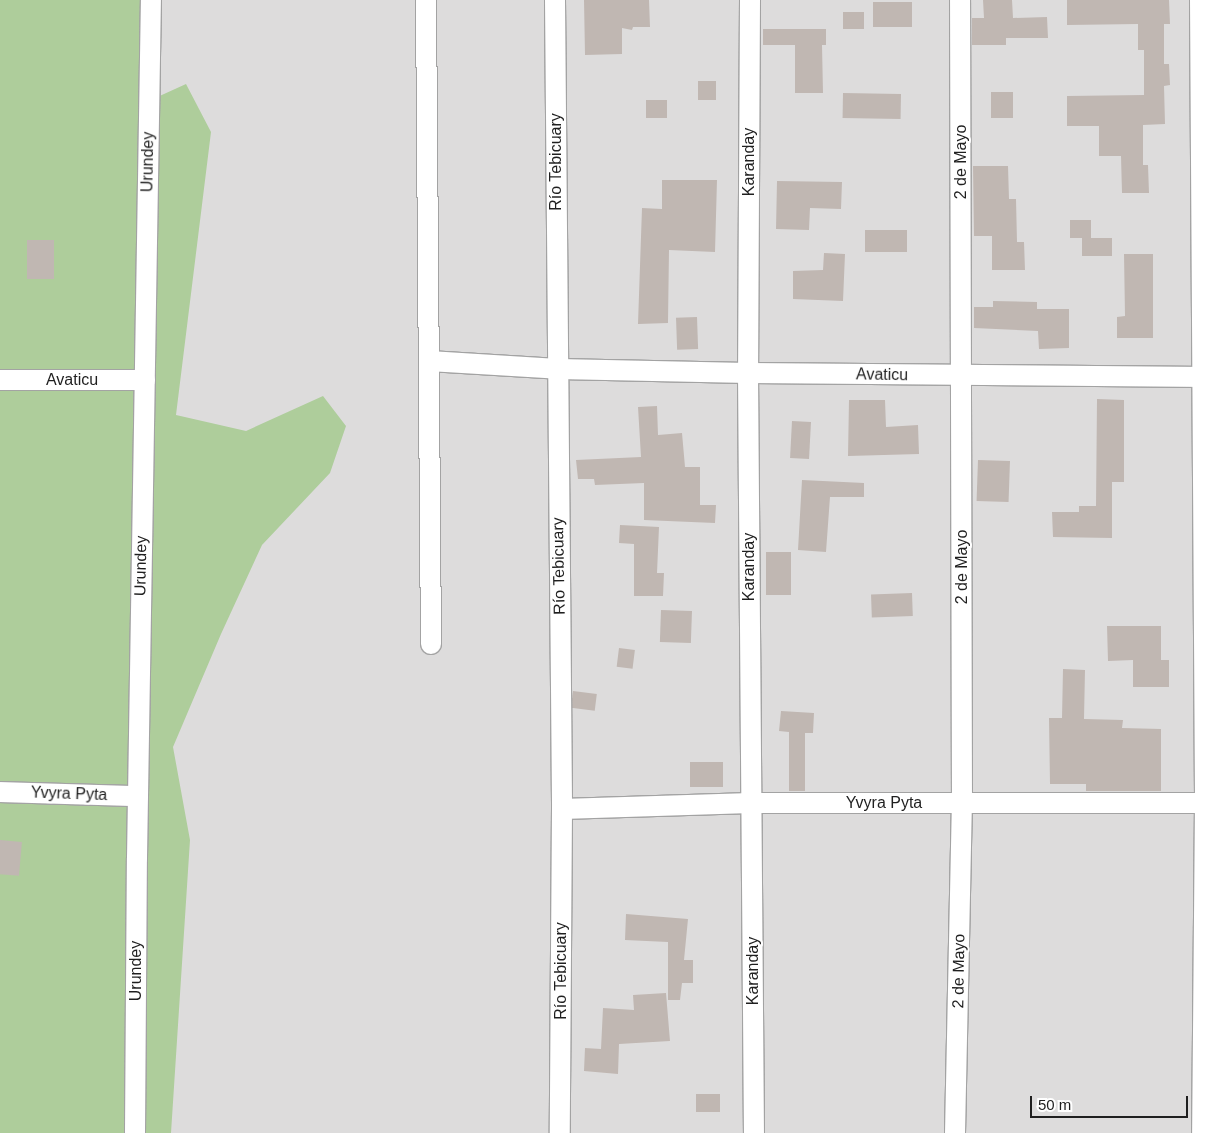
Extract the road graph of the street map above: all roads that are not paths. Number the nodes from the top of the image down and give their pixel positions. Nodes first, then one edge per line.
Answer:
1 (151, 0) edge
2 (426, 0) edge
3 (555, 0) edge
4 (750, 0) edge
5 (960, 0) edge
6 (1200, 0) edge
7 (429, 362) junction
8 (558, 369) junction
9 (748, 373) junction
10 (962, 376) junction
11 (1204, 376) edge
12 (0, 380) edge
13 (145, 380) junction
14 (431, 644) dead end
15 (0, 792) edge
16 (138, 796) junction
17 (962, 802) junction
18 (752, 803) junction
19 (1206, 803) edge
20 (562, 810) junction
21 (134, 1133) edge
22 (560, 1133) edge
23 (754, 1133) edge
24 (955, 1133) edge
25 (1202, 1133) edge

1 - 13 street, Urundey
2 - 7 street
3 - 8 street, Río Tebicuary
4 - 9 street, Karanday
5 - 10 street, 2 de Mayo
6 - 11 street
7 - 8 street, Avaticu
7 - 14 street
8 - 9 street, Avaticu
8 - 20 street, Río Tebicuary
9 - 10 street, Avaticu
9 - 18 street, Karanday
10 - 11 street, Avaticu
10 - 17 street, 2 de Mayo
11 - 19 street
12 - 13 street, Avaticu
13 - 16 street, Urundey
15 - 16 street, Yvyra Pyta
16 - 21 street, Urundey
17 - 18 street, Yvyra Pyta
17 - 19 street, Yvyra Pyta
17 - 24 street, 2 de Mayo
18 - 20 street, Yvyra Pyta
18 - 23 street, Karanday
19 - 25 street
20 - 22 street, Río Tebicuary

